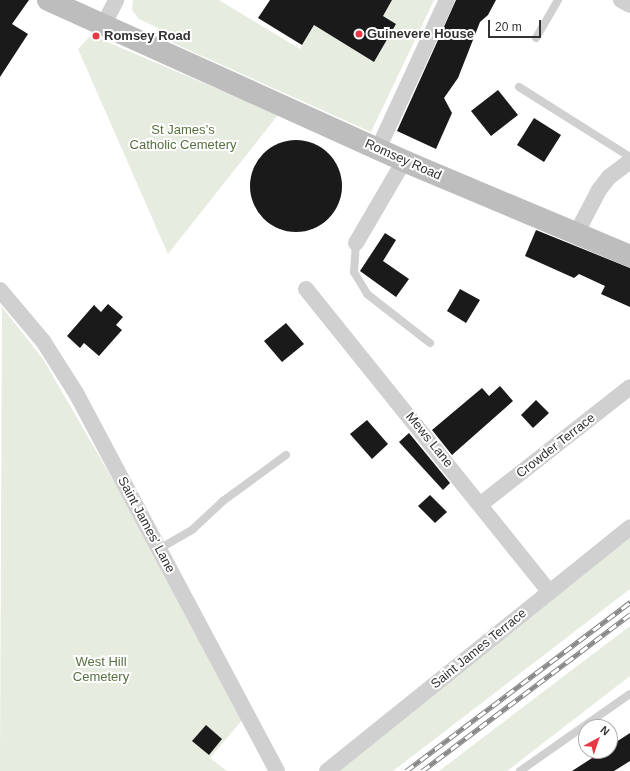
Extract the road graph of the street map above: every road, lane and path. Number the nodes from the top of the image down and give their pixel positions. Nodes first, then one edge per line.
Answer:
1 (48, 0) edge
2 (116, 0) edge
3 (447, 0) edge
4 (558, 0) edge
5 (621, 0) edge
6 (630, 4) edge
7 (103, 26) junction
8 (536, 38) dead end
9 (519, 87) dead end
10 (378, 148) junction
11 (630, 157) edge
12 (404, 161) junction
13 (630, 161) edge
14 (576, 234) junction
15 (356, 243) joint
16 (630, 256) edge
17 (306, 289) dead end
18 (0, 290) edge
19 (430, 343) dead end
20 (630, 387) edge
21 (286, 455) dead end
22 (481, 504) junction
23 (630, 527) edge
24 (159, 549) junction
25 (550, 592) junction
26 (630, 694) edge
27 (277, 771) edge
28 (327, 771) edge
29 (520, 771) edge

1 - 7 main road, Romsey Road
2 - 7 street
3 - 10 street
4 - 8 lane
5 - 6 street
7 - 10 main road, Romsey Road
9 - 11 lane
10 - 12 main road, Romsey Road
12 - 14 main road, Romsey Road
12 - 15 street
13 - 14 street
14 - 16 main road, Romsey Road
15 - 19 lane
17 - 22 street, Mews Lane
18 - 24 street, Saint James' Lane
20 - 22 street, Crowder Terrace
21 - 24 lane
22 - 25 street, Mews Lane
23 - 25 street, Saint James Terrace
24 - 27 street, Saint James' Lane
25 - 28 street, Saint James Terrace
26 - 29 lane

